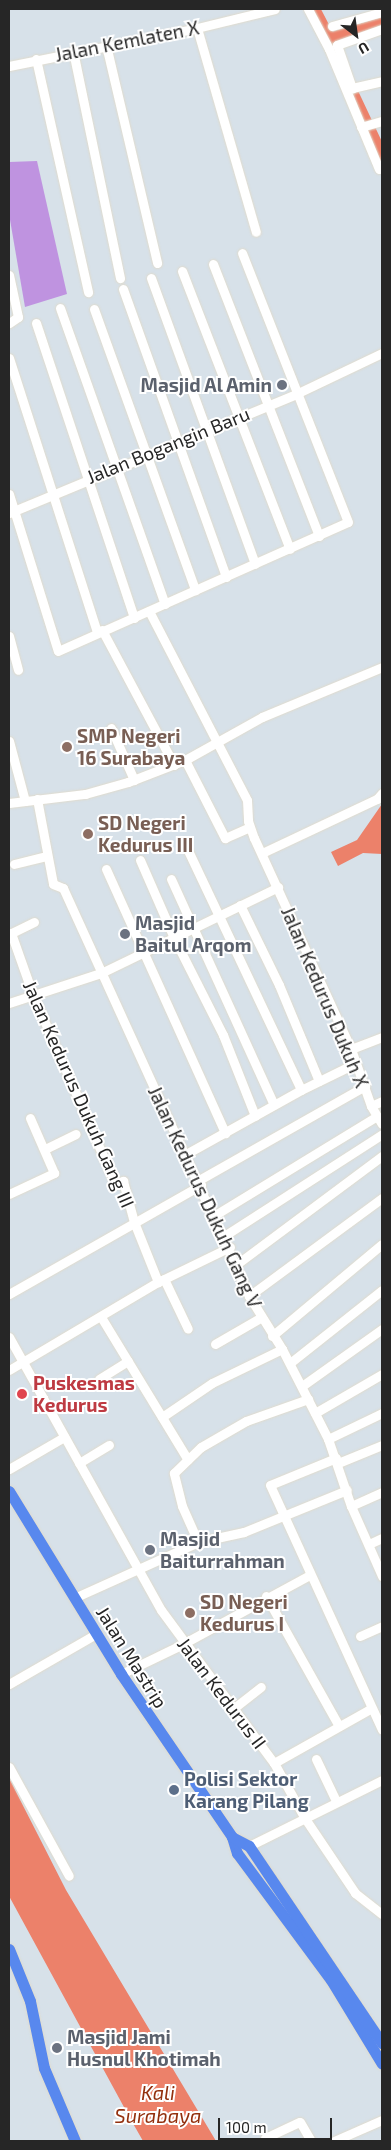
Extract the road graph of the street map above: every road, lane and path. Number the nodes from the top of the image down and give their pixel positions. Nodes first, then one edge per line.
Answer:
1 (275, 9) edge
2 (308, 9) edge
3 (382, 12) edge
4 (332, 26) dead end
5 (197, 28) junction
6 (382, 29) edge
7 (106, 45) junction
8 (74, 52) junction
9 (36, 59) junction
10 (9, 66) edge
11 (382, 81) edge
12 (382, 121) edge
13 (365, 126) junction
14 (379, 169) dead end
15 (256, 232) dead end
16 (242, 253) dead end
17 (157, 263) dead end
18 (213, 264) dead end
19 (182, 271) dead end
20 (9, 275) edge
21 (120, 278) dead end
22 (151, 278) dead end
23 (123, 289) dead end
24 (88, 292) dead end
25 (60, 308) dead end
26 (94, 309) dead end
27 (9, 323) edge
28 (36, 323) dead end
29 (382, 353) edge
30 (9, 358) edge
31 (298, 393) junction
32 (269, 404) junction
33 (238, 416) junction
34 (206, 430) junction
35 (178, 442) junction
36 (147, 454) junction
37 (117, 466) junction
38 (87, 478) junction
39 (52, 493) junction
40 (9, 494) edge
41 (11, 512) edge
42 (319, 536) junction
43 (290, 549) junction
44 (255, 564) junction
45 (226, 577) junction
46 (195, 590) junction
47 (165, 604) junction
48 (149, 611) junction
49 (134, 618) junction
50 (99, 631) junction
51 (9, 636) edge
52 (382, 667) edge
53 (18, 670) dead end
54 (110, 728) dead end
55 (9, 741) edge
56 (215, 744) junction
57 (185, 760) junction
58 (174, 765) junction
59 (134, 780) junction
60 (382, 793) edge
61 (37, 799) junction
62 (25, 801) junction
63 (9, 803) edge
64 (250, 827) junction
65 (184, 842) dead end
66 (262, 853) junction
67 (47, 856) junction
68 (140, 860) dead end
69 (14, 864) dead end
70 (106, 869) dead end
71 (171, 879) dead end
72 (278, 887) junction
73 (240, 905) junction
74 (217, 917) junction
75 (34, 922) dead end
76 (193, 928) junction
77 (174, 938) junction
78 (143, 953) junction
79 (101, 973) junction
80 (33, 995) junction
81 (9, 1003) edge
82 (382, 1037) edge
83 (351, 1049) junction
84 (356, 1063) junction
85 (319, 1080) junction
86 (365, 1086) junction
87 (301, 1090) junction
88 (382, 1101) edge
89 (274, 1105) junction
90 (371, 1106) junction
91 (255, 1116) junction
92 (30, 1118) dead end
93 (380, 1120) edge
94 (225, 1133) junction
95 (76, 1134) dead end
96 (382, 1134) edge
97 (45, 1149) junction
98 (186, 1154) junction
99 (382, 1156) edge
100 (200, 1183) junction
101 (9, 1194) edge
102 (382, 1198) edge
103 (215, 1215) junction
104 (134, 1222) junction
105 (224, 1236) junction
106 (382, 1244) edge
107 (230, 1247) junction
108 (238, 1264) junction
109 (161, 1280) junction
110 (382, 1290) edge
111 (9, 1294) edge
112 (249, 1296) junction
113 (101, 1317) junction
114 (260, 1318) junction
115 (188, 1329) dead end
116 (382, 1329) edge
117 (272, 1336) junction
118 (9, 1337) edge
119 (214, 1344) dead end
120 (282, 1349) junction
121 (128, 1361) junction
122 (22, 1362) junction
123 (290, 1363) junction
124 (9, 1370) edge
125 (382, 1374) edge
126 (99, 1379) dead end
127 (302, 1386) junction
128 (308, 1399) junction
129 (315, 1413) junction
130 (382, 1413) edge
131 (162, 1417) junction
132 (64, 1437) junction
133 (328, 1439) junction
134 (109, 1445) dead end
135 (382, 1445) edge
136 (188, 1460) junction
137 (337, 1461) junction
138 (79, 1463) junction
139 (9, 1469) edge
140 (346, 1490) junction
141 (9, 1491) edge
142 (382, 1492) edge
143 (352, 1506) junction
144 (284, 1518) junction
145 (382, 1538) edge
146 (198, 1542) junction
147 (369, 1544) junction
148 (139, 1569) junction
149 (310, 1575) junction
150 (382, 1575) edge
151 (266, 1596) junction
152 (74, 1598) junction
153 (382, 1626) edge
154 (96, 1634) junction
155 (360, 1636) dead end
156 (184, 1644) junction
157 (121, 1674) junction
158 (9, 1684) edge
159 (261, 1687) dead end
160 (234, 1708) junction
161 (372, 1708) junction
162 (339, 1726) junction
163 (382, 1730) edge
164 (316, 1759) dead end
165 (274, 1763) junction
166 (9, 1767) edge
167 (382, 1780) edge
168 (336, 1800) junction
169 (304, 1817) junction
170 (232, 1836) junction
171 (249, 1846) junction
172 (69, 1876) dead end
173 (382, 1914) edge
174 (9, 1949) edge
175 (382, 2043) edge
176 (382, 2064) edge
177 (382, 2120) edge
178 (265, 2138) dead end
179 (76, 2141) edge
180 (311, 2141) edge
181 (334, 2141) edge

1 - 5 street, Jalan Kemlaten X
2 - 13 street
3 - 4 street
5 - 7 street, Jalan Kemlaten X
5 - 15 street
6 - 11 street
7 - 8 street, Jalan Kemlaten X
7 - 17 street
8 - 9 street, Jalan Kemlaten X
8 - 21 street
9 - 10 street, Jalan Kemlaten X
9 - 24 street
12 - 13 street
13 - 14 street
16 - 31 street
18 - 32 street
19 - 33 street
20 - 27 street
22 - 34 street
23 - 35 street
25 - 37 street
26 - 36 street
28 - 38 street
29 - 31 street, Jalan Bogangin Baru
30 - 39 street
31 - 32 street, Jalan Bogangin Baru
31 - 42 street
32 - 33 street, Jalan Bogangin Baru
32 - 42 street
33 - 34 street, Jalan Bogangin Baru
33 - 43 street
34 - 35 street, Jalan Bogangin Baru
34 - 44 street
35 - 36 street, Jalan Bogangin Baru
35 - 45 street
36 - 37 street, Jalan Bogangin Baru
36 - 46 street
37 - 38 street, Jalan Bogangin Baru
37 - 47 street
38 - 39 street, Jalan Bogangin Baru
38 - 49 street
39 - 41 street, Jalan Bogangin Baru
39 - 50 street
40 - 41 street
41 - 50 street
42 - 43 street
43 - 44 street
44 - 45 street
45 - 46 street
46 - 47 street
47 - 48 street
48 - 49 street
48 - 56 street, Jalan Kedurus Dukuh X
49 - 50 street
50 - 58 street
51 - 53 street
52 - 56 street
54 - 59 street
55 - 62 street
56 - 57 street
56 - 64 street, Jalan Kedurus Dukuh X
57 - 58 street
57 - 64 street
58 - 59 street
59 - 61 street
60 - 66 street
61 - 62 street
61 - 67 street
62 - 63 street
64 - 66 street, Jalan Kedurus Dukuh X
65 - 74 street
66 - 72 street, Jalan Kedurus Dukuh X
67 - 69 street
67 - 79 street, Jalan Kedurus Dukuh Gang V
68 - 77 street
70 - 78 street
71 - 76 street
72 - 73 street
72 - 83 street, Jalan Kedurus Dukuh X
73 - 74 street
73 - 85 street
74 - 76 street
74 - 87 street
75 - 80 street, Jalan Kedurus Dukuh Gang III
76 - 77 street
76 - 89 street
77 - 78 street
77 - 91 street
78 - 79 street
78 - 94 street
79 - 80 street
79 - 98 street, Jalan Kedurus Dukuh Gang V
80 - 81 street
80 - 104 street, Jalan Kedurus Dukuh Gang III
82 - 83 street
83 - 84 street, Jalan Kedurus Dukuh X
84 - 85 street
84 - 86 street, Jalan Kedurus Dukuh X
85 - 87 street
86 - 90 street, Jalan Kedurus Dukuh X
86 - 100 street
87 - 89 street
88 - 90 street
89 - 91 street
90 - 93 street, Jalan Kedurus Dukuh X
91 - 94 street
92 - 97 street
93 - 103 street
94 - 98 street
95 - 97 street
96 - 105 street
97 - 101 street
98 - 100 street, Jalan Kedurus Dukuh Gang V
99 - 108 street
100 - 103 street, Jalan Kedurus Dukuh Gang V
100 - 104 street
102 - 112 street
103 - 105 street, Jalan Kedurus Dukuh Gang V
104 - 109 street
104 - 111 street
105 - 107 street, Jalan Kedurus Dukuh Gang V
106 - 117 street
107 - 108 street, Jalan Kedurus Dukuh Gang V
107 - 109 street
108 - 112 street, Jalan Kedurus Dukuh Gang V
109 - 113 street
109 - 115 street
110 - 123 street
112 - 114 street, Jalan Kedurus Dukuh Gang V
113 - 121 street
113 - 122 street
114 - 117 street, Jalan Kedurus Dukuh Gang V
114 - 119 street
116 - 127 street
117 - 120 street, Jalan Kedurus Dukuh Gang V
118 - 122 street, Jalan Kedurus II
120 - 123 street, Jalan Kedurus Dukuh Gang V
120 - 131 street
121 - 126 street
121 - 131 street
122 - 124 street
122 - 132 street, Jalan Kedurus II
123 - 127 street, Jalan Kedurus Dukuh Gang V
125 - 129 street
127 - 128 street, Jalan Kedurus Dukuh Gang V
128 - 129 street, Jalan Kedurus Dukuh Gang V
128 - 136 street
129 - 133 street, Jalan Kedurus Dukuh Gang V
130 - 133 street
131 - 136 street
132 - 138 street, Jalan Kedurus II
132 - 139 street
133 - 137 street, Jalan Kedurus Dukuh Gang V
134 - 138 street
135 - 137 street
136 - 146 street
137 - 140 street, Jalan Kedurus Dukuh Gang V
137 - 144 street
138 - 148 street, Jalan Kedurus II
140 - 143 street, Jalan Kedurus Dukuh Gang V
140 - 144 street
141 - 152 main road, Jalan Mastrip
142 - 143 street
143 - 147 street, Jalan Kedurus Dukuh Gang V
144 - 146 street
144 - 149 street
145 - 147 street
146 - 148 street
147 - 150 street, Jalan Kedurus Dukuh Gang V
148 - 152 street
148 - 156 street, Jalan Kedurus II
149 - 151 street
149 - 161 street
151 - 156 street
151 - 162 street
152 - 154 main road, Jalan Mastrip
153 - 155 street
154 - 157 main road, Jalan Mastrip
154 - 158 street
156 - 157 street
156 - 160 street, Jalan Kedurus II
157 - 170 main road, Jalan Mastrip
159 - 160 street
160 - 165 street, Jalan Kedurus II
161 - 162 street
161 - 163 street
162 - 165 street
164 - 168 street
165 - 169 street, Jalan Kedurus II
166 - 172 street
167 - 168 street
168 - 169 street
169 - 171 street
169 - 173 street, Jalan Kedurus II
170 - 171 main road, Jalan Mastrip
170 - 176 main road, Jalan Mastrip
171 - 175 main road, Jalan Mastrip
174 - 179 main road
177 - 181 street
178 - 180 street

